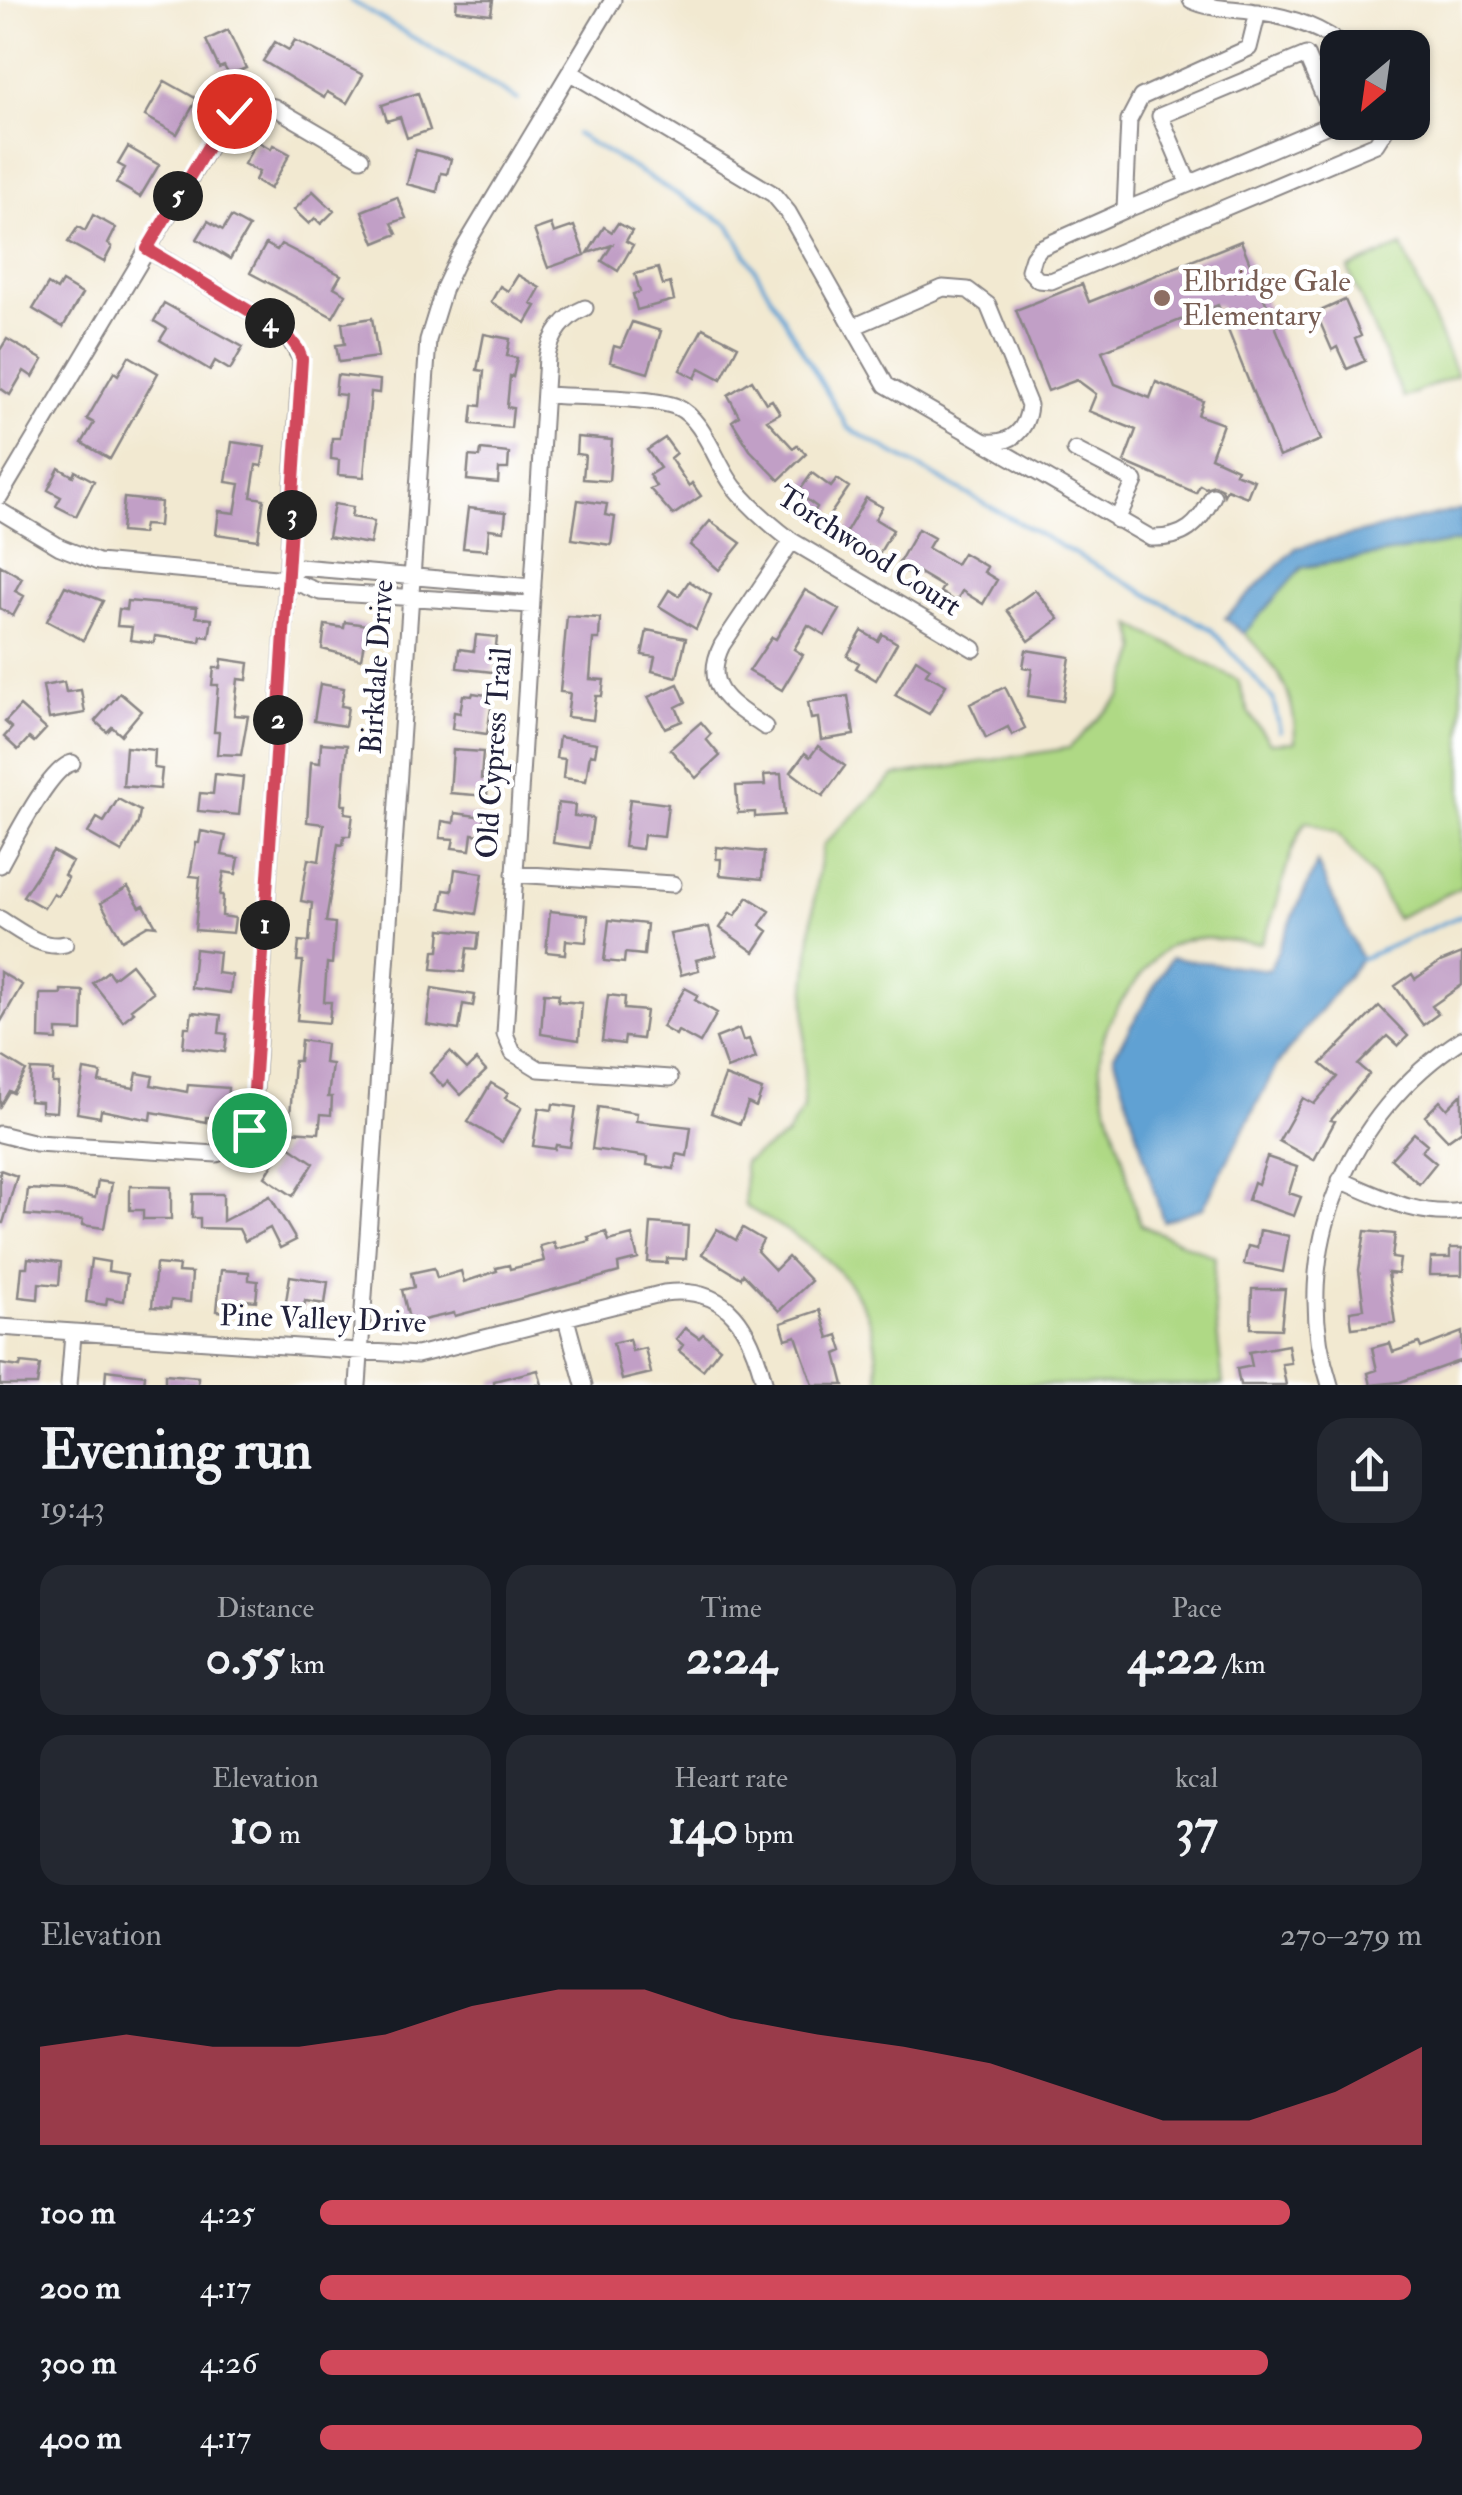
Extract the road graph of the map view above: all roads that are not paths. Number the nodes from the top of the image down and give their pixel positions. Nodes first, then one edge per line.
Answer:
1 (613, 0) edge
2 (1191, 0) edge
3 (1258, 12) junction
4 (1320, 33) edge
5 (570, 72) junction
6 (1320, 87) edge
7 (1320, 128) edge
8 (1379, 140) edge
9 (362, 158) dead end
10 (1189, 184) junction
11 (1125, 210) junction
12 (147, 249) junction
13 (585, 308) dead end
14 (853, 327) junction
15 (545, 396) junction
16 (983, 442) junction
17 (1075, 450) dead end
18 (0, 496) edge
19 (1214, 496) dead end
20 (0, 512) edge
21 (1117, 520) junction
22 (792, 541) junction
23 (411, 577) junction
24 (287, 579) junction
25 (533, 587) junction
26 (410, 596) junction
27 (532, 605) junction
28 (974, 649) dead end
29 (764, 727) dead end
30 (72, 763) dead end
31 (0, 865) edge
32 (514, 874) junction
33 (673, 884) dead end
34 (0, 919) edge
35 (65, 944) dead end
36 (1462, 1040) edge
37 (670, 1078) dead end
38 (0, 1134) edge
39 (1340, 1180) junction
40 (1462, 1211) edge
41 (566, 1318) junction
42 (0, 1328) edge
43 (73, 1334) junction
44 (360, 1352) junction
45 (69, 1385) edge
46 (358, 1385) edge
47 (584, 1385) edge
48 (765, 1385) edge
49 (1330, 1385) edge

1 - 5 street, Birkdale Drive
2 - 3 street
3 - 4 street
3 - 11 street
5 - 14 street
5 - 23 street, Birkdale Drive
6 - 10 street
7 - 10 street
8 - 11 street
9 - 12 street
10 - 11 street
12 - 18 street
12 - 24 street
13 - 15 street, Old Cypress Trail
14 - 16 street
14 - 16 street
15 - 22 street, Torchwood Court
15 - 25 street, Old Cypress Trail
16 - 21 street
17 - 21 street
19 - 21 street
20 - 24 street
22 - 28 street, Torchwood Court
22 - 29 street
23 - 24 street
23 - 25 street
23 - 26 street, Birkdale Drive
24 - 26 street
24 - 38 street
25 - 27 street, Old Cypress Trail
26 - 27 street
26 - 44 street, Birkdale Drive
27 - 32 street, Old Cypress Trail
30 - 31 street
32 - 33 street
32 - 37 street, Old Cypress Trail
34 - 35 street
36 - 39 street
39 - 40 street
39 - 49 street
41 - 44 street, Pine Valley Drive
41 - 47 street
41 - 48 street, Pine Valley Drive
42 - 43 street, Pine Valley Drive
43 - 44 street, Pine Valley Drive
43 - 45 street
44 - 46 street, Birkdale Drive

